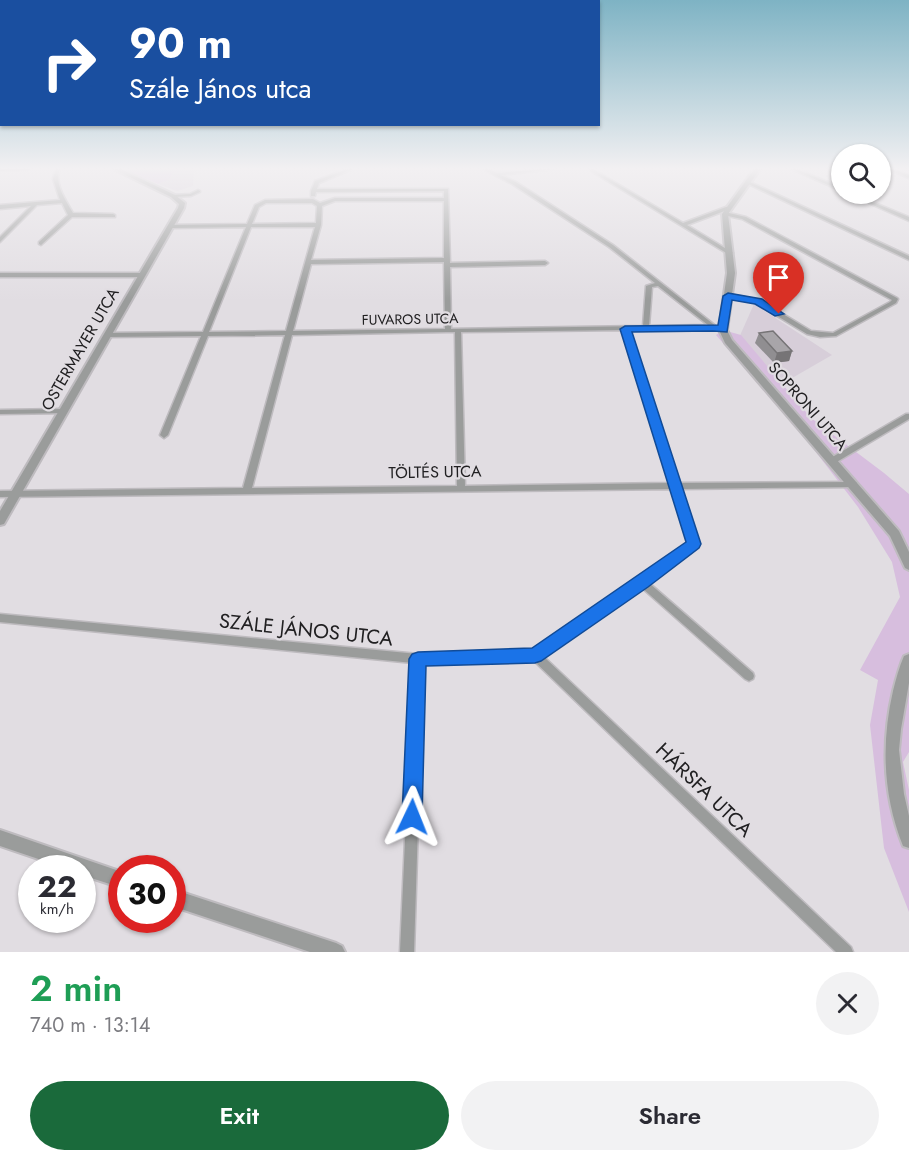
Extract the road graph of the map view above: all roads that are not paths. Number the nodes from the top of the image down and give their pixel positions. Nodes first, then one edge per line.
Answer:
1 (27, 212) edge
2 (177, 212) edge
3 (255, 212) edge
4 (317, 212) edge
5 (446, 212) edge
6 (559, 212) edge
7 (664, 212) edge
8 (721, 212) edge
9 (726, 212) edge
10 (730, 212) edge
11 (812, 212) edge
12 (893, 212) edge
13 (71, 215) joint
14 (113, 216) dead end
15 (909, 219) edge
16 (684, 224) junction
17 (318, 225) junction
18 (170, 226) junction
19 (250, 226) junction
20 (0, 240) edge
21 (41, 243) dead end
22 (730, 253) junction
23 (909, 258) edge
24 (309, 262) junction
25 (448, 263) junction
26 (545, 263) dead end
27 (0, 275) edge
28 (8, 275) junction
29 (141, 275) junction
30 (0, 284) edge
31 (660, 284) junction
32 (728, 296) junction
33 (646, 328) junction
34 (625, 329) junction
35 (718, 329) junction
36 (448, 331) junction
37 (458, 331) junction
38 (288, 332) junction
39 (206, 334) junction
40 (107, 335) junction
41 (63, 411) junction
42 (0, 412) edge
43 (909, 416) edge
44 (164, 435) dead end
45 (832, 461) junction
46 (854, 484) junction
47 (675, 486) junction
48 (461, 487) junction
49 (247, 490) junction
50 (0, 494) edge
51 (14, 498) junction
52 (0, 506) edge
53 (0, 521) edge
54 (895, 534) junction
55 (909, 549) edge
56 (909, 565) edge
57 (642, 583) junction
58 (0, 618) edge
59 (535, 656) junction
60 (418, 659) junction
61 (909, 660) edge
62 (749, 676) dead end
63 (0, 838) edge
64 (909, 840) edge
65 (108, 875) edge
66 (186, 902) edge
67 (336, 952) edge
68 (407, 952) edge
69 (846, 952) edge

1 - 20 street
2 - 18 street, OSTERMAYER UTCA
3 - 19 street
4 - 17 street
5 - 25 street
6 - 31 street, SOPRONI UTCA
7 - 16 street
8 - 16 street
9 - 22 street
10 - 32 street
11 - 23 street
12 - 15 street
13 - 14 street
13 - 21 street
16 - 22 street
17 - 19 street
17 - 24 street
18 - 19 street
18 - 29 street, OSTERMAYER UTCA
19 - 39 street
22 - 32 street
24 - 25 street
24 - 38 street
25 - 26 street
25 - 36 street
27 - 28 street
28 - 29 street
28 - 30 street
29 - 40 street, OSTERMAYER UTCA
31 - 33 street
31 - 35 street, SOPRONI UTCA
32 - 35 street
33 - 34 street, FUVAROS UTCA
33 - 35 street, FUVAROS UTCA
34 - 37 street, FUVAROS UTCA
34 - 47 street
35 - 45 street, SOPRONI UTCA
36 - 37 street, FUVAROS UTCA
36 - 38 street, FUVAROS UTCA
37 - 48 street
38 - 39 street, FUVAROS UTCA
38 - 49 street
39 - 40 street, FUVAROS UTCA
39 - 44 street
40 - 41 street, OSTERMAYER UTCA
41 - 42 street
41 - 51 street, OSTERMAYER UTCA
43 - 45 street
45 - 46 street, SOPRONI UTCA
46 - 47 street, TÖLTÉS UTCA
46 - 54 street, SOPRONI UTCA
47 - 48 street, TÖLTÉS UTCA
47 - 57 street
48 - 49 street, TÖLTÉS UTCA
49 - 51 street, TÖLTÉS UTCA
50 - 51 street, TÖLTÉS UTCA
51 - 52 street
51 - 53 street, OSTERMAYER UTCA
54 - 55 street
54 - 56 street, SOPRONI UTCA
57 - 59 street
57 - 62 street
58 - 60 street, SZÁLE JÁNOS UTCA
59 - 60 street, SZÁLE JÁNOS UTCA
59 - 69 street, HÁRSFA UTCA
60 - 68 street
61 - 64 street
63 - 65 street
66 - 67 street

